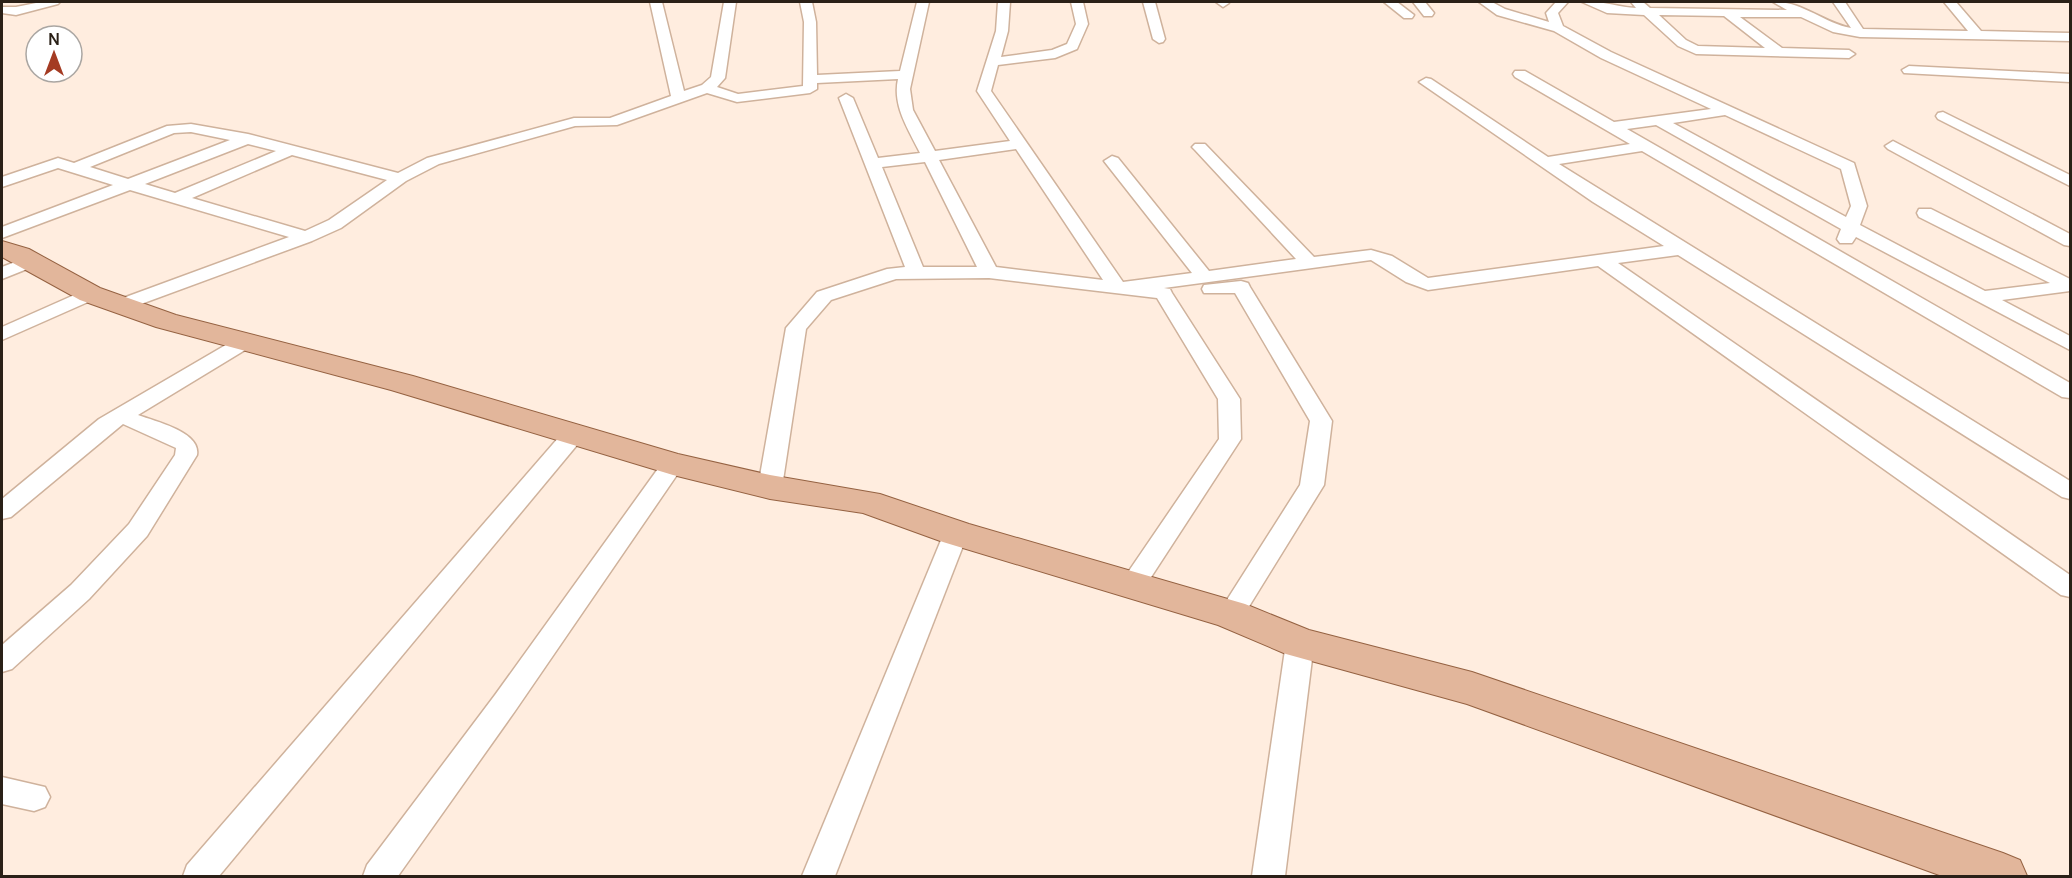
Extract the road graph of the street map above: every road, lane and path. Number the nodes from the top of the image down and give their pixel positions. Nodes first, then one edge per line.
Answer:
1 (54, 2) edge
2 (657, 2) edge
3 (730, 2) edge
4 (806, 2) edge
5 (923, 2) edge
6 (1004, 2) edge
7 (1077, 2) edge
8 (1149, 2) edge
9 (1390, 2) edge
10 (1419, 2) edge
11 (1485, 2) edge
12 (1562, 2) edge
13 (1588, 2) edge
14 (1637, 2) edge
15 (1713, 2) edge
16 (1779, 2) edge
17 (1839, 2) edge
18 (1950, 2) edge
19 (2, 10) edge
20 (1649, 12) junction
21 (1428, 13) dead end
22 (1727, 13) junction
23 (1805, 14) junction
24 (1408, 15) dead end
25 (1558, 28) junction
26 (1860, 33) junction
27 (1978, 35) junction
28 (2070, 36) edge
29 (1159, 39) dead end
30 (1780, 53) junction
31 (1849, 54) dead end
32 (993, 62) junction
33 (1909, 70) dead end
34 (1520, 74) dead end
35 (906, 75) junction
36 (2070, 78) edge
37 (810, 79) junction
38 (1426, 82) dead end
39 (707, 88) junction
40 (679, 98) junction
41 (846, 98) dead end
42 (1725, 111) junction
43 (1943, 116) dead end
44 (1659, 120) junction
45 (1613, 128) junction
46 (248, 139) junction
47 (1020, 144) junction
48 (1645, 146) junction
49 (1893, 146) dead end
50 (1200, 147) dead end
51 (291, 150) junction
52 (930, 156) junction
53 (1112, 161) dead end
54 (1545, 162) junction
55 (872, 164) junction
56 (74, 168) junction
57 (400, 178) junction
58 (2070, 181) edge
59 (2, 182) edge
60 (127, 185) junction
61 (174, 198) junction
62 (1925, 213) dead end
63 (1851, 227) junction
64 (2, 232) edge
65 (306, 237) junction
66 (2070, 241) edge
67 (2, 249) edge
68 (1681, 249) junction
69 (1829, 252) junction
70 (1601, 260) junction
71 (31, 261) junction
72 (1309, 262) junction
73 (989, 272) junction
74 (915, 273) junction
75 (2, 274) edge
76 (1204, 276) junction
77 (2070, 286) edge
78 (1118, 288) junction
79 (1163, 293) junction
80 (90, 294) junction
81 (1982, 297) junction
82 (142, 312) junction
83 (2, 334) edge
84 (243, 344) junction
85 (2070, 344) edge
86 (2070, 392) edge
87 (120, 415) junction
88 (574, 434) junction
89 (673, 464) junction
90 (770, 487) junction
91 (2070, 491) edge
92 (2, 511) edge
93 (956, 533) junction
94 (1133, 584) junction
95 (2070, 588) edge
96 (1231, 614) junction
97 (1300, 643) junction
98 (2, 661) edge
99 (2, 791) edge
100 (34, 797) dead end
101 (199, 876) edge
102 (379, 876) edge
103 (818, 876) edge
104 (1268, 876) edge
105 (2003, 876) edge

1 - 19 street
2 - 40 street
3 - 39 street
4 - 37 street
5 - 35 street
6 - 32 street
7 - 32 street
8 - 29 street
9 - 24 street
10 - 21 street
11 - 25 street
12 - 25 street
13 - 20 street
14 - 20 street
15 - 22 street
16 - 23 street
17 - 26 street
18 - 27 street
20 - 22 street
20 - 30 street
22 - 23 street
22 - 30 street
23 - 26 street
25 - 42 street
26 - 27 street
27 - 28 street
30 - 31 street
32 - 47 street
33 - 36 street
34 - 45 street
35 - 37 street
35 - 52 street
37 - 39 street
38 - 54 street
39 - 40 street
40 - 57 street
41 - 55 street
42 - 44 street
42 - 63 street
43 - 58 street
44 - 45 street
44 - 63 street
45 - 48 street
46 - 51 street
46 - 56 street
46 - 60 street
47 - 52 street
47 - 78 street
48 - 54 street
48 - 69 street
49 - 66 street
50 - 72 street
51 - 57 street
51 - 61 street
52 - 55 street
52 - 73 street
53 - 76 street
54 - 68 street
55 - 74 street
56 - 59 street
56 - 60 street
57 - 65 street
60 - 61 street
60 - 64 street
61 - 65 street
62 - 77 street
63 - 69 street
63 - 81 street
65 - 82 street
67 - 71 main road
68 - 70 street
68 - 91 street
69 - 86 street
70 - 72 street
70 - 95 street
71 - 75 street
71 - 80 main road
72 - 76 street
73 - 74 street
73 - 78 street
74 - 90 street
76 - 78 street
77 - 81 street
78 - 79 street
79 - 94 street
79 - 96 street
80 - 82 main road
80 - 83 street
81 - 85 street
82 - 84 main road
84 - 87 street
84 - 88 main road
87 - 92 street
87 - 98 street
88 - 89 main road
88 - 101 street
89 - 90 main road
89 - 102 street
90 - 93 main road
93 - 94 main road
93 - 103 street
94 - 96 main road
96 - 97 main road
97 - 104 street
97 - 105 main road
99 - 100 street

